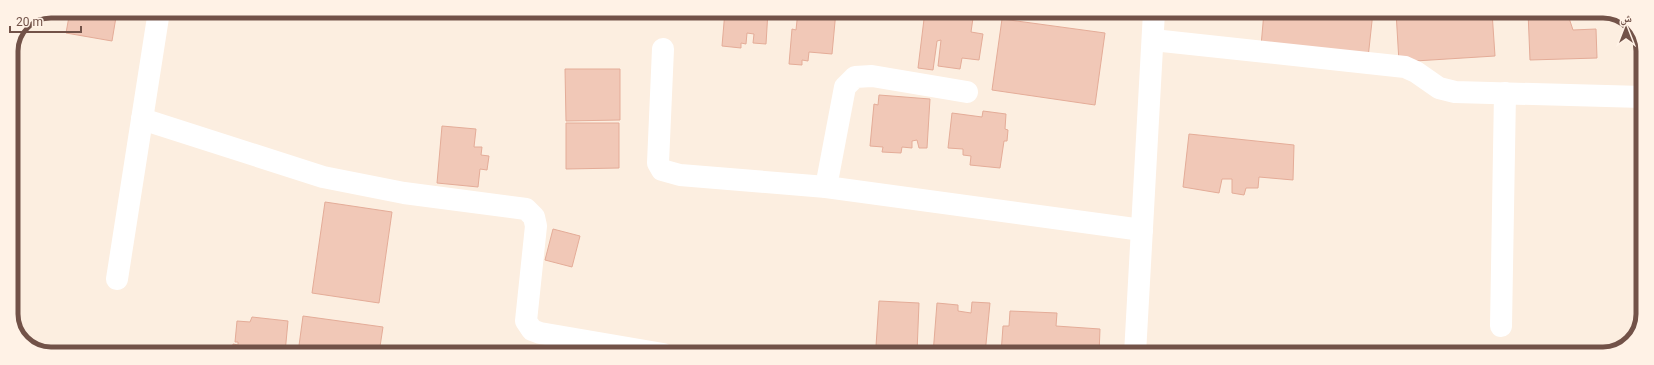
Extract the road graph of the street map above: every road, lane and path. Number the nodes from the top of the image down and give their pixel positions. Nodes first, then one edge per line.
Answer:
1 (158, 18) edge
2 (1154, 18) edge
3 (1153, 40) junction
4 (664, 49) dead end
5 (968, 92) dead end
6 (1505, 93) junction
7 (1636, 97) edge
8 (142, 120) junction
9 (826, 187) junction
10 (1142, 230) junction
11 (117, 279) dead end
12 (1501, 326) dead end
13 (622, 347) edge
14 (1135, 347) edge

1 - 8 street
2 - 3 street
3 - 6 street
3 - 10 street
4 - 9 street
5 - 9 street
6 - 7 street
6 - 12 street
8 - 11 street
8 - 13 street
9 - 10 street
10 - 14 street

